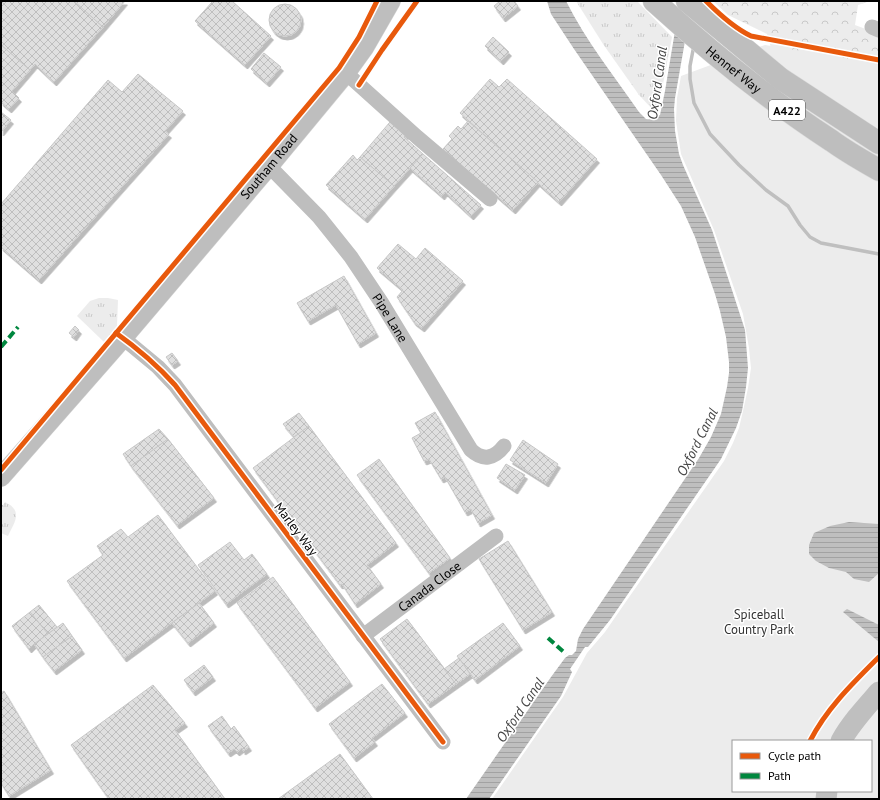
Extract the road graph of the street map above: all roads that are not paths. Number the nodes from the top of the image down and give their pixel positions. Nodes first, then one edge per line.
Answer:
1 (392, 1) edge
2 (687, 1) edge
3 (660, 6) edge
4 (346, 73) junction
5 (879, 143) edge
6 (269, 166) junction
7 (879, 170) edge
8 (490, 199) dead end
9 (123, 338) junction
10 (504, 446) dead end
11 (1, 477) edge
12 (496, 536) dead end
13 (363, 636) junction
14 (443, 742) dead end

1 - 4 main road, Southam Road
2 - 5 highway, Hennef Way / A422
3 - 7 highway, Hennef Way / A422
4 - 6 main road, Southam Road
4 - 8 street
6 - 9 main road, Southam Road
6 - 10 street, Pipe Lane
9 - 11 main road, Southam Road
9 - 13 street, Marley Way
12 - 13 street, Canada Close
13 - 14 street, Marley Way

